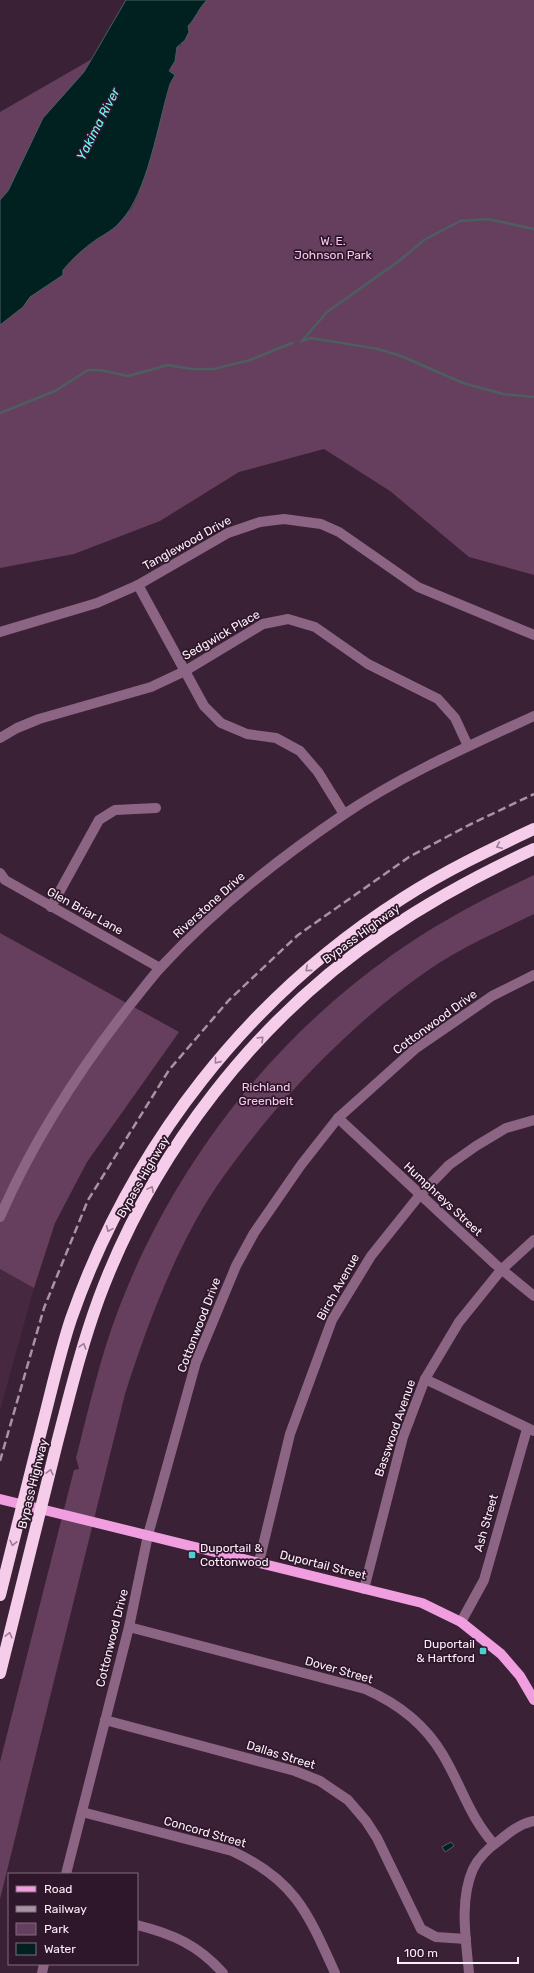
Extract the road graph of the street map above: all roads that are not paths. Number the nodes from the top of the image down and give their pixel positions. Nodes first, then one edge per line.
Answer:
1 (138, 585) junction
2 (0, 632) edge
3 (534, 635) edge
4 (185, 671) junction
5 (534, 716) edge
6 (0, 738) edge
7 (468, 746) junction
8 (156, 808) dead end
9 (344, 814) junction
10 (534, 829) edge
11 (534, 849) edge
12 (0, 873) edge
13 (51, 907) junction
14 (160, 968) junction
15 (534, 976) edge
16 (338, 1118) junction
17 (534, 1120) edge
18 (419, 1196) junction
19 (0, 1217) edge
20 (534, 1240) edge
21 (501, 1270) junction
22 (534, 1296) edge
23 (425, 1379) junction
24 (531, 1430) edge
25 (0, 1499) edge
26 (22, 1505) junction
27 (40, 1510) junction
28 (148, 1535) junction
29 (259, 1562) junction
30 (364, 1588) junction
31 (0, 1595) edge
32 (461, 1622) junction
33 (129, 1627) junction
34 (0, 1673) edge
35 (531, 1686) edge
36 (534, 1700) edge
37 (105, 1720) junction
38 (82, 1812) junction
39 (534, 1821) edge
40 (534, 1828) edge
41 (505, 1836) junction
42 (494, 1844) junction
43 (66, 1873) edge
44 (138, 1925) edge
45 (466, 1939) junction
46 (223, 1973) edge
47 (335, 1973) edge
48 (469, 1973) edge

1 - 2 street, Tanglewood Drive
1 - 3 street, Tanglewood Drive
1 - 4 street
4 - 6 street, Sedgwick Place
4 - 7 street, Sedgwick Place
4 - 9 street
5 - 7 street, Riverstone Drive
7 - 9 street, Riverstone Drive
8 - 13 street
9 - 14 street, Riverstone Drive
10 -> 26 highway, Bypass Highway
27 -> 11 highway, Bypass Highway
12 - 13 street, Glen Briar Lane
13 - 14 street, Glen Briar Lane
14 - 19 street, Riverstone Drive
15 - 16 street, Cottonwood Drive
16 - 18 street, Humphreys Street
16 - 28 street, Cottonwood Drive
17 - 18 street, Birch Avenue
18 - 21 street, Humphreys Street
18 - 29 street, Birch Avenue
20 - 21 street, Basswood Avenue
21 - 22 street, Humphreys Street
21 - 23 street, Basswood Avenue
23 - 24 street
23 - 30 street, Basswood Avenue
24 - 32 street, Ash Street
25 - 26 main road, Duportail Street
26 - 27 main road, Duportail Street
26 -> 31 highway, Bypass Highway
27 - 28 main road, Duportail Street
34 -> 27 highway, Bypass Highway
28 - 29 main road, Duportail Street
28 - 33 street, Cottonwood Drive
29 - 30 main road, Duportail Street
30 - 32 main road, Duportail Street
32 - 35 main road, Duportail Street
33 - 37 street, Cottonwood Drive
33 - 42 street, Dover Street
35 - 36 main road, Duportail Street
37 - 38 street, Cottonwood Drive
37 - 45 street, Dallas Street
38 - 43 street, Cottonwood Drive
38 - 47 street, Concord Street
39 - 41 street
40 - 41 street
41 - 42 street
42 - 45 street
44 - 46 street
45 - 48 street

